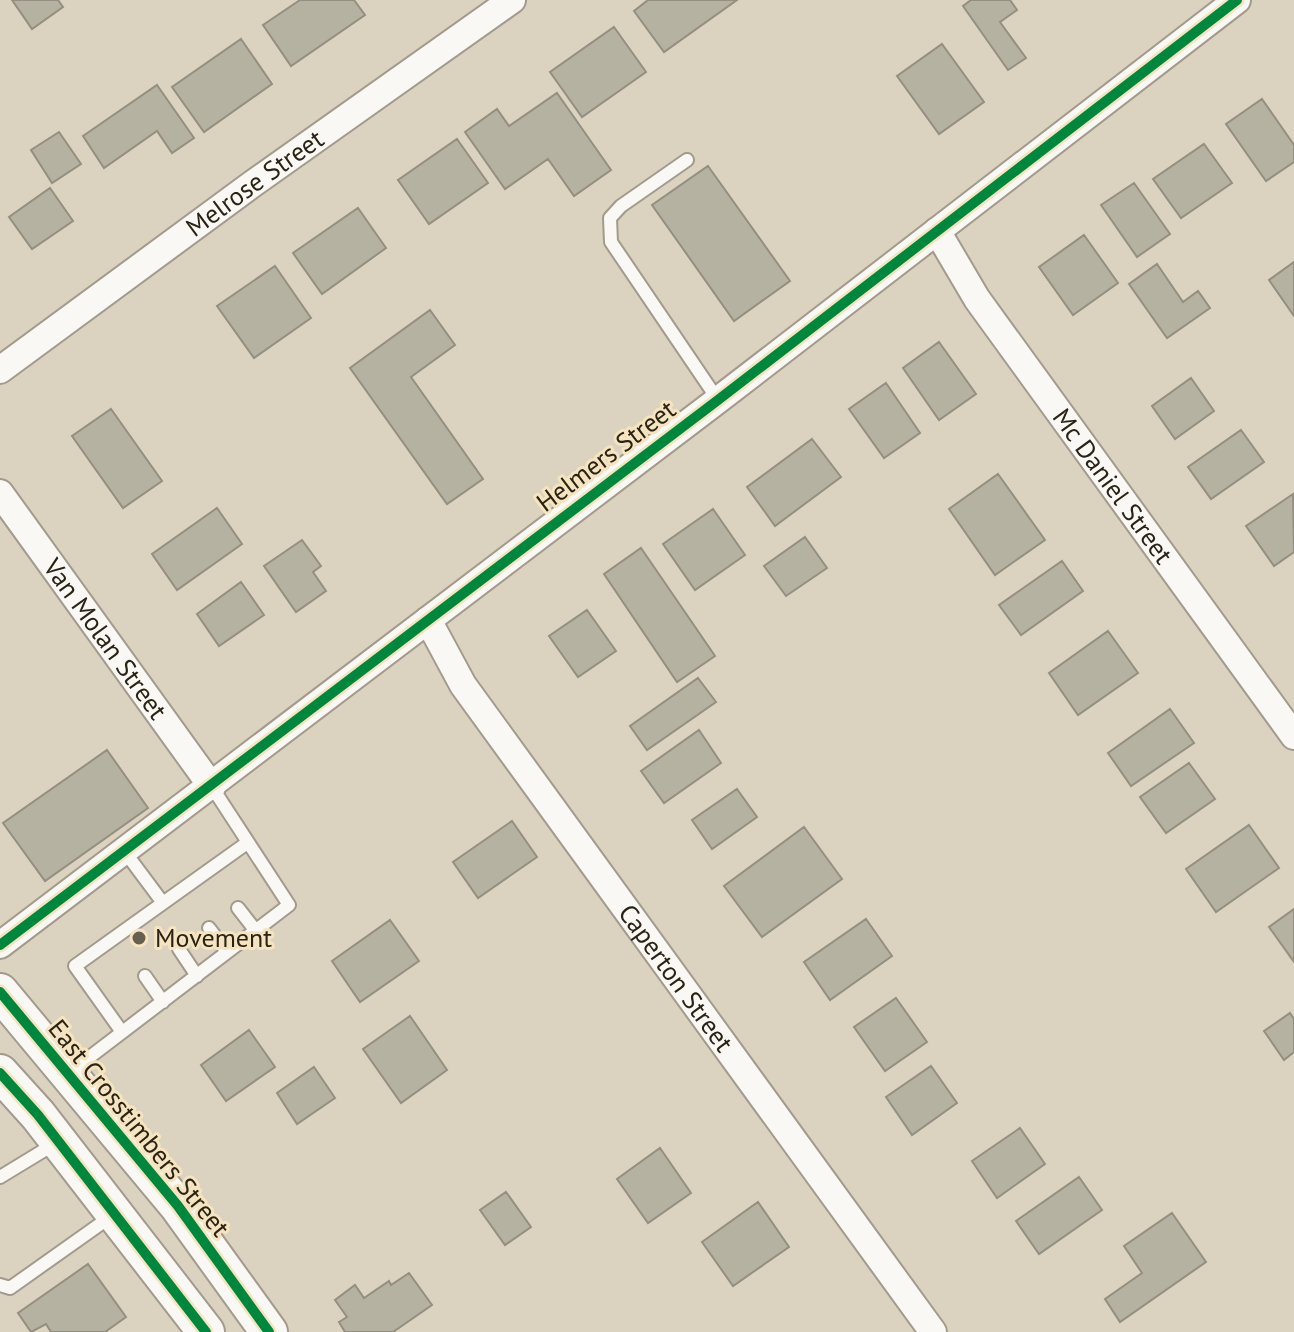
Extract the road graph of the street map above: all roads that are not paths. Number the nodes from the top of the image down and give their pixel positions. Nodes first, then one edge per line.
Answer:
1 (512, 0) edge
2 (1237, 0) edge
3 (687, 160) dead end
4 (937, 231) junction
5 (0, 370) edge
6 (718, 400) junction
7 (0, 493) edge
8 (428, 620) junction
9 (1294, 736) edge
10 (212, 787) junction
11 (247, 843) junction
12 (125, 852) junction
13 (211, 869) junction
14 (219, 881) dead end
15 (181, 890) junction
16 (190, 902) dead end
17 (158, 907) junction
18 (238, 908) dead end
19 (160, 922) dead end
20 (209, 928) dead end
21 (256, 931) junction
22 (117, 936) junction
23 (0, 945) edge
24 (125, 948) dead end
25 (179, 949) dead end
26 (227, 952) junction
27 (145, 976) dead end
28 (197, 976) junction
29 (0, 992) edge
30 (163, 1002) junction
31 (122, 1032) junction
32 (0, 1073) edge
33 (67, 1074) junction
34 (59, 1142) junction
35 (0, 1177) edge
36 (114, 1214) junction
37 (0, 1285) edge
38 (206, 1332) edge
39 (269, 1332) edge
40 (933, 1332) edge

1 - 5 street, Melrose Street
2 - 4 street, Helmers Street
3 - 6 lane
4 - 6 street, Helmers Street
4 - 9 street, Mc Daniel Street
6 - 8 street, Helmers Street
7 - 10 street, Van Molan Street
8 - 10 street, Helmers Street
8 - 40 street, Caperton Street
10 - 11 lane
10 - 12 street, Helmers Street
11 - 13 lane
11 - 21 lane
12 - 17 lane
12 - 23 street, Helmers Street
13 - 14 lane
13 - 15 lane
15 - 16 lane
15 - 17 lane
17 - 19 lane
17 - 22 lane
18 - 21 lane
20 - 26 lane
21 - 26 lane
22 - 24 lane
22 - 31 lane
25 - 28 lane
26 - 28 lane
27 - 30 lane
28 - 30 lane
29 - 33 main road, East Crosstimbers Street
30 - 31 lane
31 - 33 lane
32 - 34 main road
33 - 39 main road, East Crosstimbers Street
34 - 35 lane
34 - 36 main road
36 - 37 lane
36 - 38 main road

